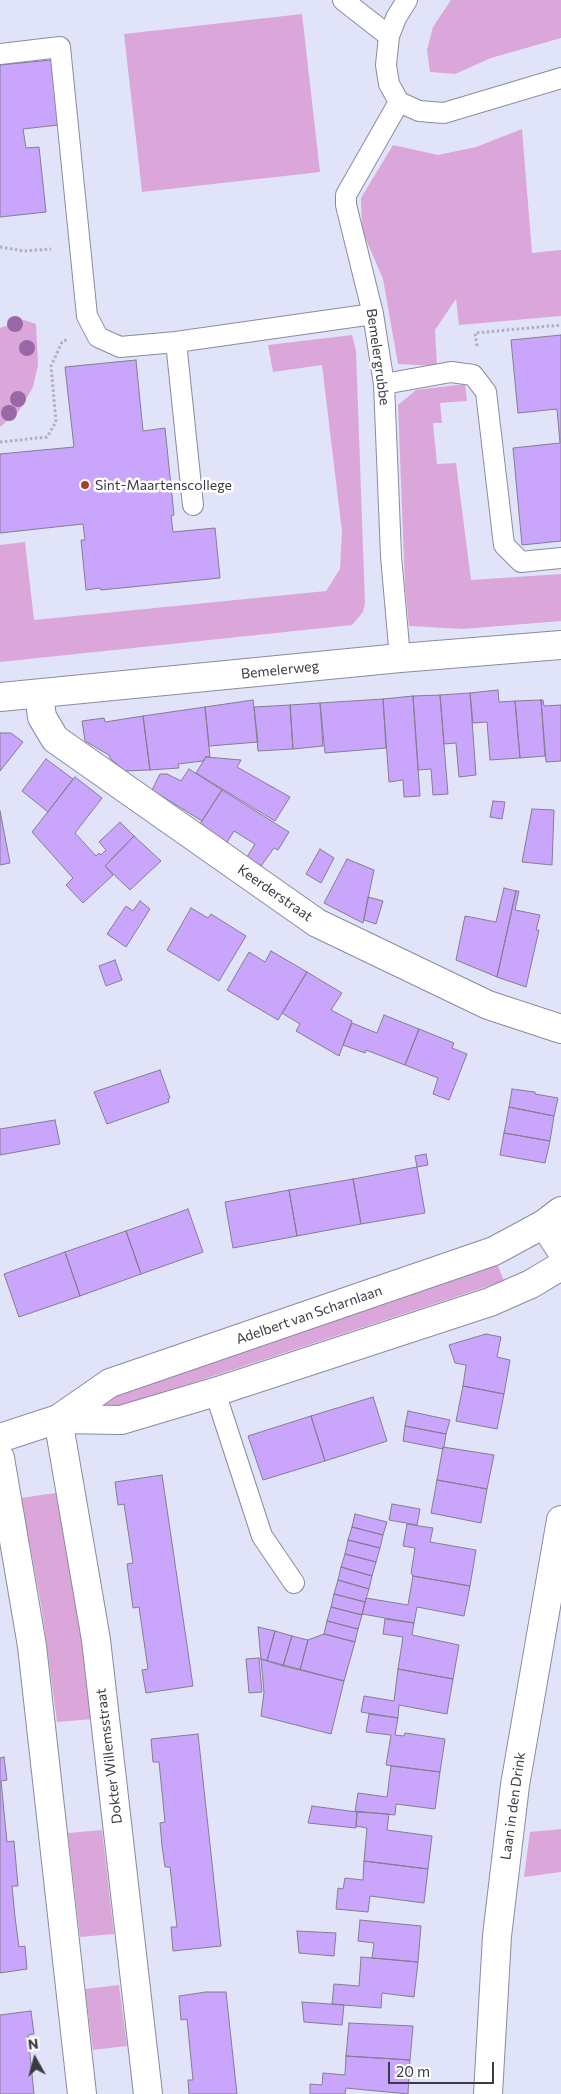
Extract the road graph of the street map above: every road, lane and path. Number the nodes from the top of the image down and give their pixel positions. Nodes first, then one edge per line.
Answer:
1 (343, 0) edge
2 (407, 0) edge
3 (389, 36) junction
4 (0, 54) edge
5 (561, 78) edge
6 (399, 102) junction
7 (0, 247) edge
8 (79, 247) junction
9 (373, 314) junction
10 (561, 325) edge
11 (91, 326) junction
12 (176, 342) junction
13 (472, 375) junction
14 (384, 384) junction
15 (0, 442) edge
16 (192, 505) dead end
17 (561, 558) edge
18 (561, 645) edge
19 (400, 658) junction
20 (39, 694) junction
21 (0, 697) edge
22 (561, 1029) edge
23 (553, 1218) edge
24 (561, 1250) edge
25 (561, 1266) edge
26 (215, 1392) junction
27 (58, 1419) junction
28 (0, 1438) edge
29 (0, 1458) edge
30 (561, 1520) edge
31 (294, 1583) dead end
32 (82, 2094) edge
33 (148, 2094) edge
34 (488, 2094) edge

1 - 3 lane
2 - 3 lane
3 - 6 lane
4 - 8 lane
5 - 6 lane
6 - 9 lane, Bemelergrubbe
7 - 8 path
8 - 11 lane
9 - 12 lane
9 - 14 lane, Bemelergrubbe
10 - 13 path
11 - 12 lane
11 - 15 path
12 - 16 lane
13 - 14 lane
13 - 17 lane
14 - 19 lane, Bemelergrubbe
18 - 19 street, Bemelerweg
19 - 20 street, Bemelerweg
20 - 21 street, Bemelerweg
20 - 22 street, Keerderstraat
23 - 24 street
23 - 27 street, Adelbert van Scharnlaan
25 - 26 street, Adelbert van Scharnlaan
26 - 27 street, Adelbert van Scharnlaan
26 - 31 lane
27 - 28 street, Adelbert van Scharnlaan
27 - 33 street, Dokter Willemsstraat
29 - 32 street
30 - 34 street, Laan in den Drink

